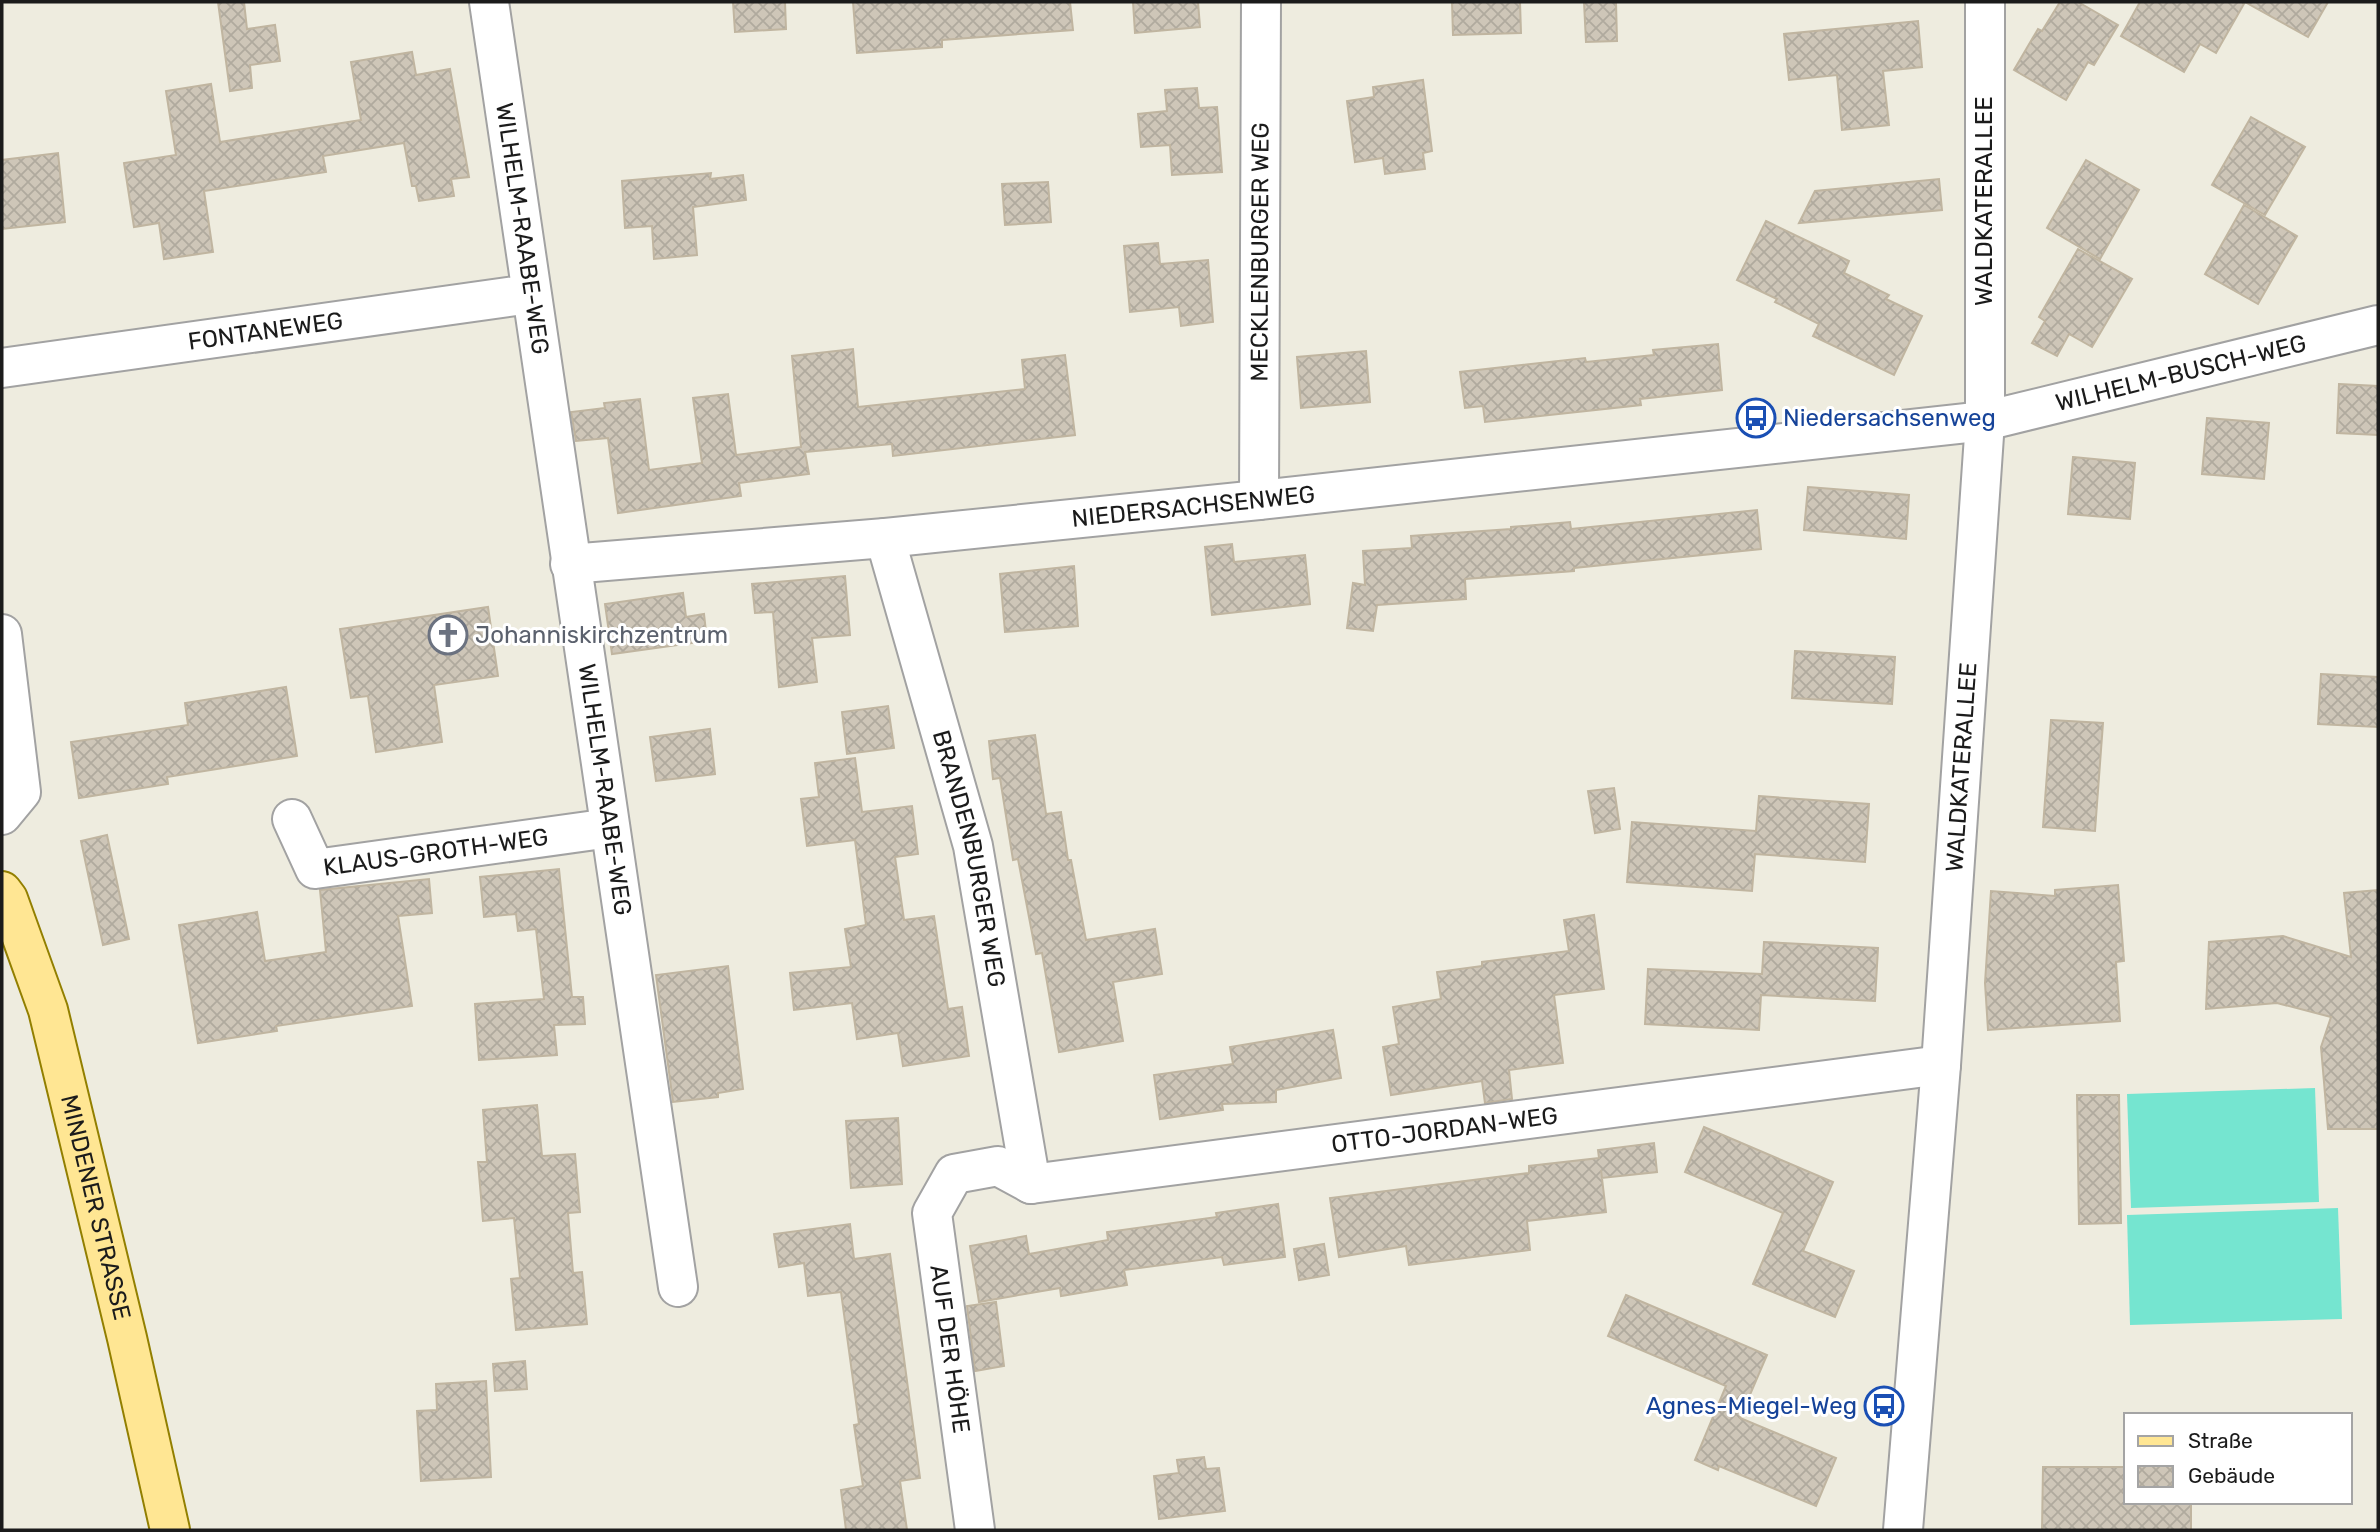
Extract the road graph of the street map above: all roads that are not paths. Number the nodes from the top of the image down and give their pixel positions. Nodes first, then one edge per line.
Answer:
1 (489, 2) edge
2 (1261, 2) edge
3 (1985, 2) edge
4 (530, 294) junction
5 (2378, 325) edge
6 (2, 368) edge
7 (1985, 421) junction
8 (1259, 500) junction
9 (885, 538) junction
10 (570, 564) junction
11 (2, 634) edge
12 (2, 815) edge
13 (292, 819) dead end
14 (610, 828) junction
15 (2, 891) edge
16 (1941, 1065) junction
17 (1031, 1184) junction
18 (678, 1287) dead end
19 (170, 1530) edge
20 (975, 1530) edge
21 (1903, 1530) edge

1 - 4 street, WILHELM-RAABE-WEG
2 - 8 street, MECKLENBURGER WEG
3 - 7 street, WALDKATERALLEE
4 - 6 street, FONTANEWEG
4 - 10 street, WILHELM-RAABE-WEG
5 - 7 street, WILHELM-BUSCH-WEG
7 - 8 street, NIEDERSACHSENWEG
7 - 16 street, WALDKATERALLEE
8 - 9 street, NIEDERSACHSENWEG
9 - 10 street, NIEDERSACHSENWEG
9 - 17 street, BRANDENBURGER WEG
10 - 14 street, WILHELM-RAABE-WEG
11 - 12 street
13 - 14 street, KLAUS-GROTH-WEG
14 - 18 street, WILHELM-RAABE-WEG
15 - 19 main road, MINDENER STRASSE
16 - 17 street, OTTO-JORDAN-WEG
16 - 21 street, WALDKATERALLEE
17 - 20 street, AUF DER HÖHE

